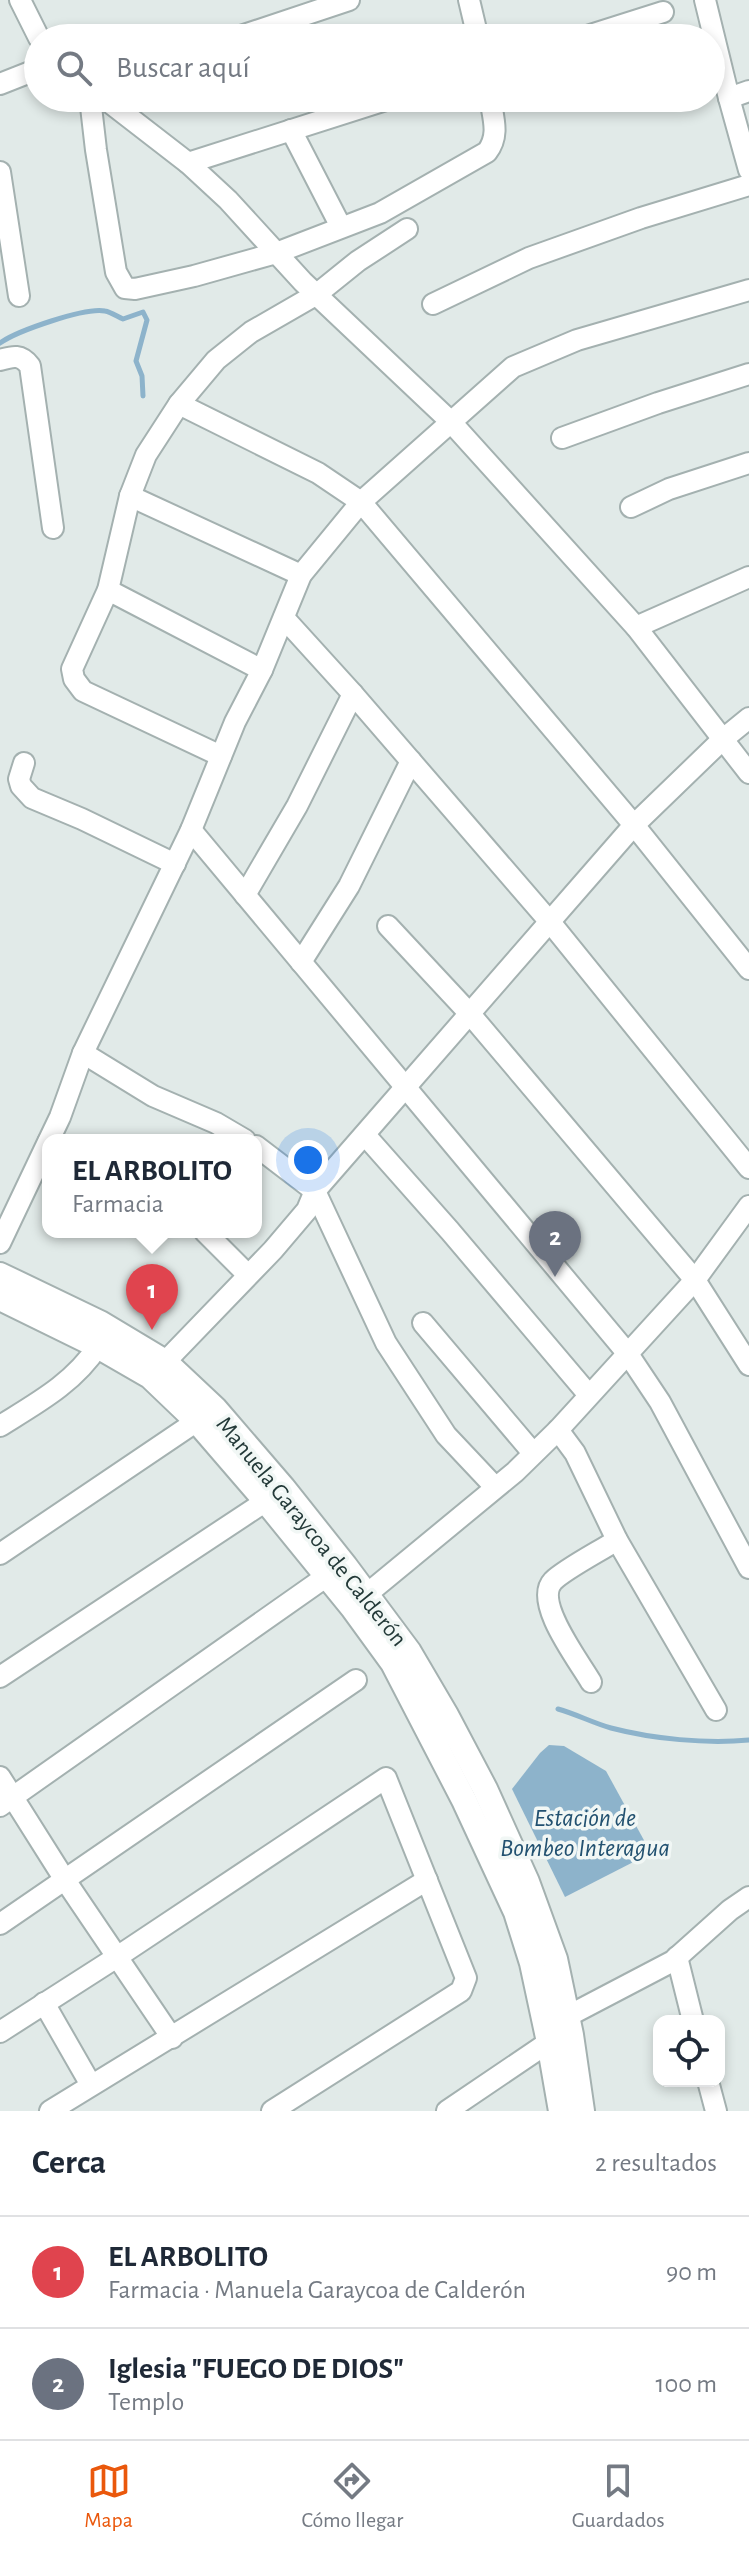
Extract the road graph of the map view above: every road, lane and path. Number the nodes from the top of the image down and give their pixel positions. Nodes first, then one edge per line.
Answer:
1 (20, 0) edge
2 (349, 0) edge
3 (469, 0) edge
4 (706, 0) edge
5 (663, 12) dead end
6 (32, 24) edge
7 (277, 24) edge
8 (475, 24) edge
9 (625, 24) edge
10 (712, 24) edge
11 (24, 75) edge
12 (725, 81) edge
13 (0, 84) edge
14 (749, 91) edge
15 (729, 98) junction
16 (92, 112) edge
17 (122, 112) edge
18 (348, 112) edge
19 (492, 112) edge
20 (291, 130) junction
21 (188, 163) junction
22 (749, 170) edge
23 (0, 172) edge
24 (749, 185) edge
25 (341, 227) junction
26 (407, 229) dead end
27 (280, 258) junction
28 (310, 288) junction
29 (749, 290) edge
30 (19, 296) dead end
31 (433, 304) dead end
32 (0, 360) edge
33 (749, 374) edge
34 (179, 404) junction
35 (450, 421) junction
36 (562, 438) dead end
37 (749, 463) edge
38 (130, 496) junction
39 (361, 502) junction
40 (631, 507) dead end
41 (53, 528) dead end
42 (301, 575) junction
43 (749, 577) edge
44 (108, 590) junction
45 (284, 618) junction
46 (636, 627) junction
47 (262, 670) junction
48 (353, 694) junction
49 (749, 718) edge
50 (722, 740) junction
51 (221, 756) junction
52 (411, 761) junction
53 (24, 763) dead end
54 (749, 773) edge
55 (634, 825) junction
56 (191, 830) junction
57 (175, 864) junction
58 (245, 895) junction
59 (550, 922) junction
60 (388, 926) dead end
61 (301, 962) junction
62 (749, 969) edge
63 (470, 1014) junction
64 (80, 1063) junction
65 (406, 1089) junction
66 (52, 1134) edge
67 (235, 1134) edge
68 (365, 1135) junction
69 (262, 1152) edge
70 (42, 1156) edge
71 (749, 1168) edge
72 (311, 1201) junction
73 (749, 1206) edge
74 (211, 1238) edge
75 (0, 1243) edge
76 (0, 1275) edge
77 (248, 1275) junction
78 (695, 1280) junction
79 (0, 1298) edge
80 (423, 1323) dead end
81 (98, 1346) junction
82 (628, 1354) junction
83 (165, 1362) junction
84 (749, 1365) edge
85 (588, 1394) junction
86 (197, 1421) junction
87 (0, 1426) edge
88 (558, 1430) junction
89 (533, 1453) junction
90 (493, 1490) junction
91 (266, 1501) junction
92 (617, 1540) junction
93 (0, 1554) edge
94 (749, 1568) edge
95 (327, 1576) junction
96 (367, 1594) junction
97 (0, 1677) edge
98 (356, 1680) dead end
99 (591, 1682) dead end
100 (716, 1710) dead end
101 (0, 1777) edge
102 (6, 1802) edge
103 (65, 1880) junction
104 (427, 1880) junction
105 (749, 1898) edge
106 (0, 1924) edge
107 (117, 1957) junction
108 (677, 1957) junction
109 (44, 2003) junction
110 (692, 2015) edge
111 (568, 2016) junction
112 (0, 2032) edge
113 (172, 2038) junction
114 (549, 2042) junction
115 (91, 2085) junction
116 (710, 2087) edge
117 (278, 2109) edge
118 (50, 2111) edge
119 (447, 2111) edge
120 (561, 2111) edge
121 (582, 2111) edge
122 (716, 2111) edge

1 - 6 street
2 - 7 street
3 - 8 street
4 - 10 street
5 - 9 street
11 - 13 street
12 - 15 street
14 - 15 street
15 - 22 street
16 - 27 street
17 - 21 street
18 - 20 street
19 - 25 street
20 - 21 street
20 - 25 street
21 - 27 street
23 - 30 street
24 - 31 street
25 - 27 street
26 - 28 street
27 - 28 street
28 - 34 street
28 - 35 street
29 - 35 street
32 - 41 street
33 - 36 street
34 - 38 street
34 - 39 street
35 - 39 street
35 - 46 street
37 - 40 street
38 - 42 street
38 - 44 street
39 - 42 street
39 - 55 street
42 - 45 street
43 - 46 street
44 - 47 street
44 - 51 street
45 - 47 street
45 - 48 street
46 - 50 street
47 - 51 street
48 - 52 street
48 - 58 street
49 - 50 street
50 - 54 street
50 - 55 street
51 - 56 street
52 - 59 street
52 - 61 street
53 - 57 street
55 - 59 street
55 - 62 street
56 - 57 street
56 - 58 street
57 - 64 street
58 - 61 street
59 - 63 street
59 - 71 street
60 - 63 street
61 - 65 street
63 - 65 street
63 - 78 street
64 - 66 street
64 - 67 street
65 - 68 street
65 - 82 street
68 - 72 street
68 - 85 street
69 - 72 street
70 - 75 street
72 - 77 street
72 - 90 street
73 - 78 street
74 - 77 street
76 - 83 street, Manuela Garaycoa de Calderón
77 - 83 street
78 - 82 street
78 - 84 street
79 - 81 street, Manuela Garaycoa de Calderón
80 - 89 street
81 - 86 street, Manuela Garaycoa de Calderón
81 - 87 street
82 - 85 street
82 - 94 street
83 - 96 street, Manuela Garaycoa de Calderón
85 - 88 street
86 - 91 street, Manuela Garaycoa de Calderón
86 - 93 street
88 - 89 street
88 - 92 street
89 - 90 street
90 - 96 street
91 - 95 street, Manuela Garaycoa de Calderón
91 - 97 street
92 - 99 street
92 - 100 street
95 - 102 street
95 - 114 street, Manuela Garaycoa de Calderón
96 - 111 street, Manuela Garaycoa de Calderón
98 - 103 street
101 - 102 street
102 - 103 street
103 - 106 street
103 - 107 street
104 - 107 street
104 - 113 street
104 - 117 street
105 - 108 street
107 - 109 street
107 - 113 street
108 - 110 street
108 - 111 street
109 - 112 street
109 - 115 street
111 - 121 street, Manuela Garaycoa de Calderón
113 - 115 street
114 - 119 street
114 - 120 street, Manuela Garaycoa de Calderón
115 - 118 street
116 - 122 street

